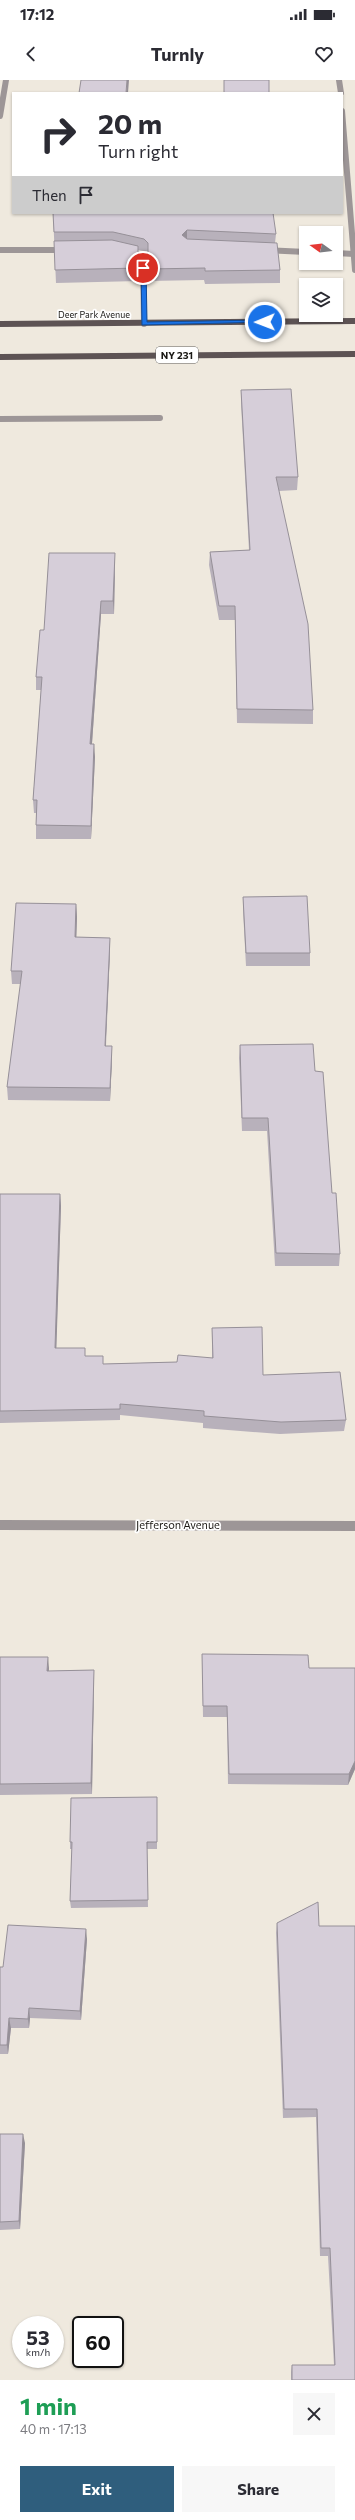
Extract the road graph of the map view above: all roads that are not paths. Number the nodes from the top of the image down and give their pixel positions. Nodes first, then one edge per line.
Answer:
1 (6, 80) edge
2 (340, 80) edge
3 (340, 92) edge
4 (0, 116) edge
5 (343, 123) edge
6 (0, 250) edge
7 (75, 250) edge
8 (118, 250) edge
9 (256, 250) edge
10 (299, 252) edge
11 (343, 253) edge
12 (354, 254) junction
13 (355, 270) edge
14 (355, 321) edge
15 (0, 324) edge
16 (144, 324) junction
17 (355, 354) edge
18 (0, 357) edge
19 (160, 418) dead end
20 (0, 419) edge
21 (0, 1525) edge
22 (355, 1526) edge

1 - 4 street
2 - 3 street
5 - 12 street
6 - 7 street
8 - 16 street
9 - 10 street
11 - 12 street
12 - 13 street
14 - 16 main road, Deer Park Avenue
15 - 16 main road, Deer Park Avenue
17 - 18 main road, NY 231
19 - 20 street
21 - 22 street, Jefferson Avenue

